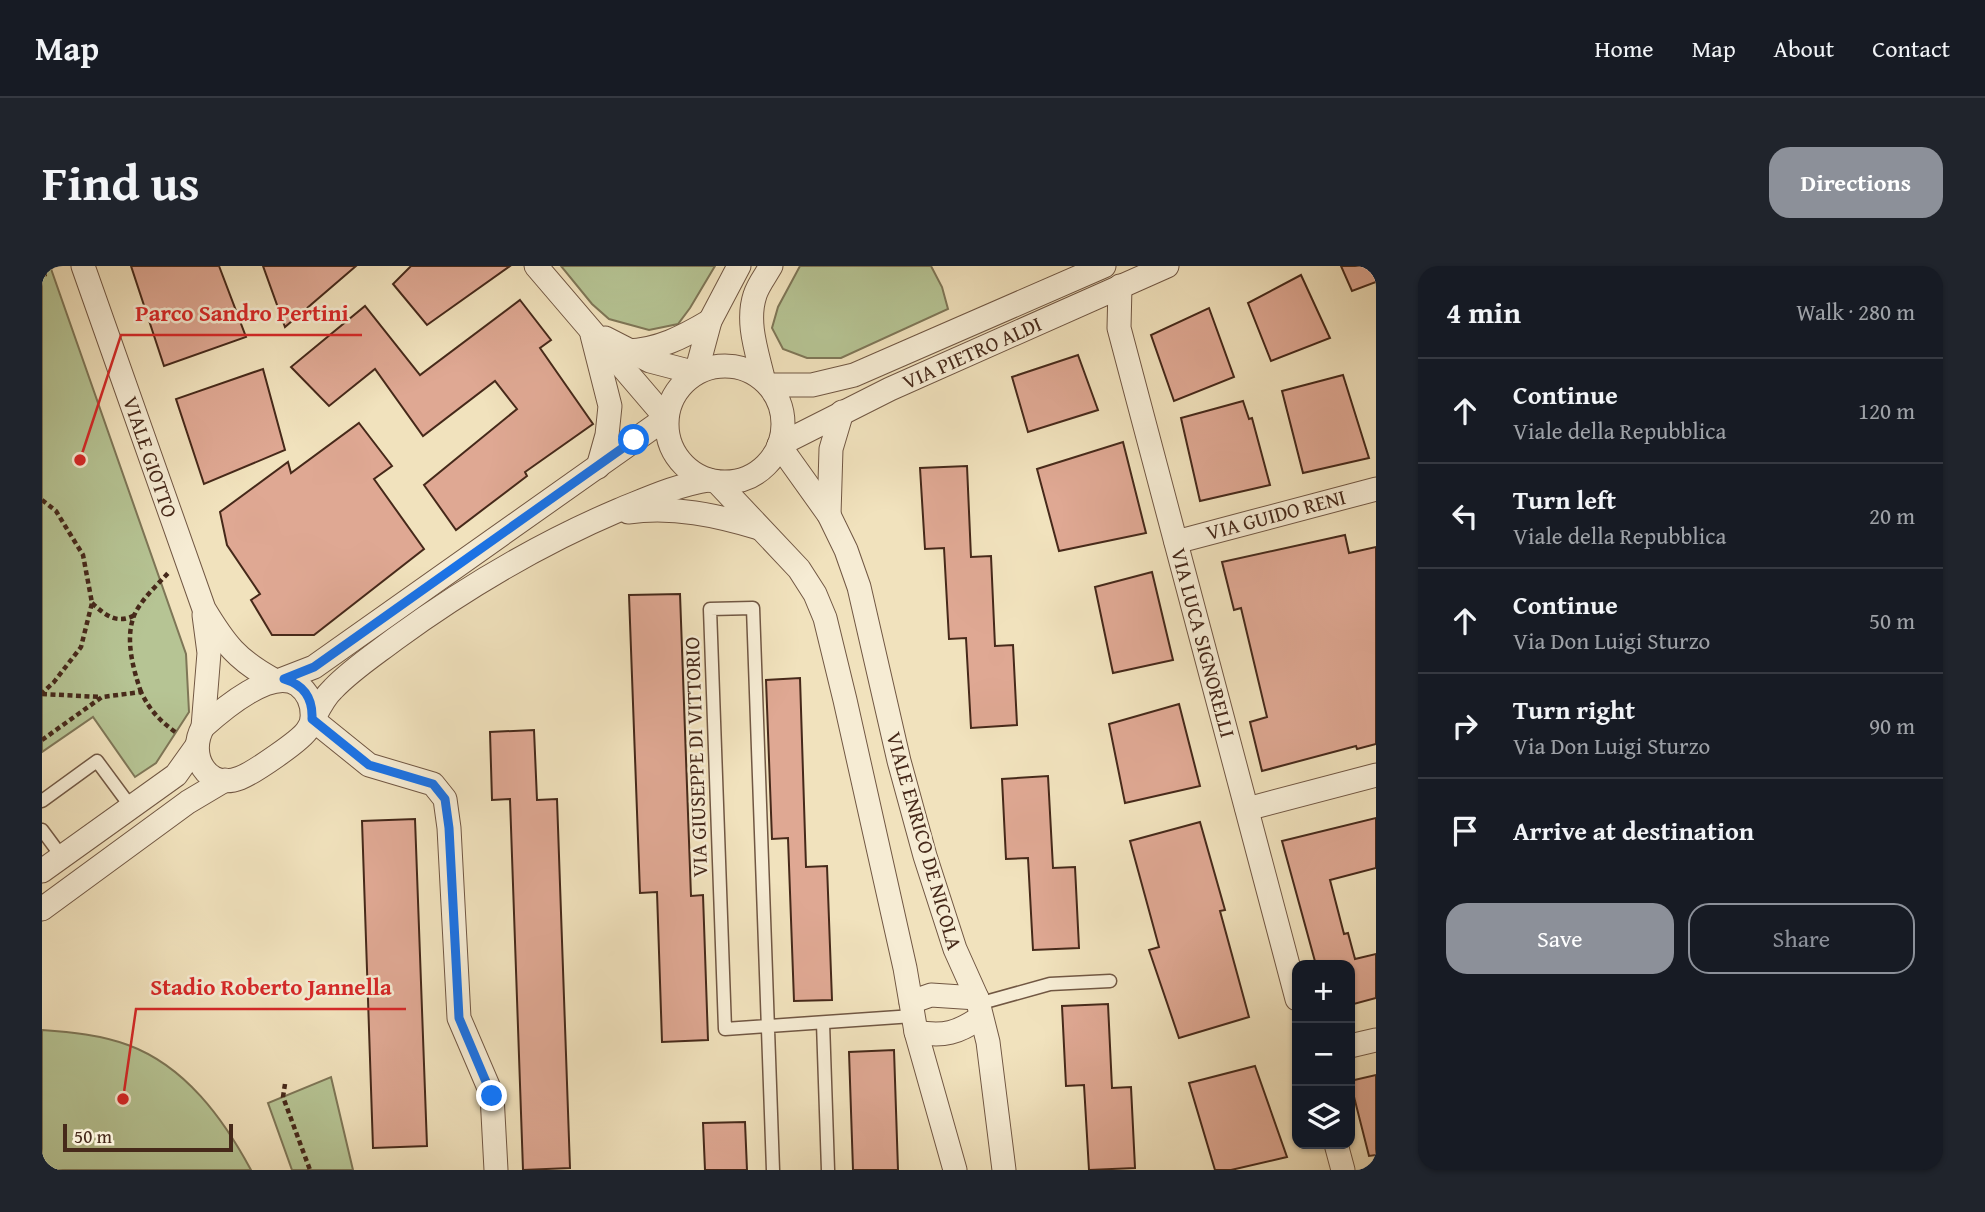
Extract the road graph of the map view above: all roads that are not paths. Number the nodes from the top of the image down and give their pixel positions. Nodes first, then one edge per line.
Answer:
1 (83, 266) edge
2 (536, 266) edge
3 (739, 266) edge
4 (771, 266) edge
5 (1104, 266) edge
6 (1167, 266) edge
7 (1081, 271) edge
8 (1120, 286) junction
9 (710, 321) junction
10 (590, 329) junction
11 (627, 351) junction
12 (696, 373) junction
13 (766, 382) junction
14 (842, 412) junction
15 (666, 418) junction
16 (779, 445) junction
17 (598, 467) junction
18 (713, 481) junction
19 (1376, 489) edge
20 (608, 515) junction
21 (829, 515) junction
22 (760, 528) junction
23 (1176, 542) junction
24 (204, 609) junction
25 (279, 680) junction
26 (312, 719) junction
27 (199, 737) junction
28 (1376, 775) edge
29 (225, 780) junction
30 (42, 801) edge
31 (131, 807) junction
32 (1247, 809) junction
33 (42, 830) edge
34 (62, 857) junction
35 (42, 871) edge
36 (42, 909) edge
37 (1292, 980) edge
38 (1110, 981) dead end
39 (979, 1006) junction
40 (913, 1017) junction
41 (823, 1023) junction
42 (768, 1028) junction
43 (1376, 1040) edge
44 (1355, 1045) edge
45 (1337, 1149) edge
46 (496, 1170) edge
47 (773, 1170) edge
48 (828, 1170) edge
49 (955, 1170) edge
50 (1004, 1170) edge
51 (1343, 1170) edge

1 - 24 street, VIALE GIOTTO
2 - 10 street
3 - 9 street
4 - 13 street
5 - 7 street, VIA PIETRO ALDI
6 - 8 street, VIA PIETRO ALDI
7 - 13 street, VIA PIETRO ALDI
8 - 14 street, VIA PIETRO ALDI
8 - 23 street, VIA LUCA SIGNORELLI
9 - 11 street
9 - 12 street
10 - 11 street
10 - 15 street
10 - 17 street
11 - 12 street
12 - 13 street
12 - 15 street
13 - 16 street
14 - 16 street, VIA PIETRO ALDI
14 - 21 street, VIALE ENRICO DE NICOLA
15 - 17 street
15 - 18 street
16 - 18 street
16 - 21 street, VIALE ENRICO DE NICOLA
17 - 25 street
18 - 20 street
18 - 22 street, VIALE ENRICO DE NICOLA
19 - 23 street, VIA GUIDO RENI
20 - 22 street
20 - 26 street
21 - 39 street, VIALE ENRICO DE NICOLA
22 - 40 street, VIALE ENRICO DE NICOLA
23 - 32 street, VIA LUCA SIGNORELLI
24 - 25 street, VIALE GIOTTO
24 - 27 street, VIALE GIOTTO
25 - 26 street, VIALE GIOTTO
25 - 27 street
26 - 29 street
26 - 46 street
27 - 29 street
27 - 31 street
28 - 32 street
29 - 36 street
30 - 31 lane
31 - 34 street
32 - 37 street, VIA LUCA SIGNORELLI
33 - 34 lane
34 - 35 street
38 - 39 lane
39 - 40 street
39 - 40 street
39 - 50 street, VIALE ENRICO DE NICOLA
40 - 41 lane, VIA GIUSEPPE DI VITTORIO
40 - 49 street, VIALE ENRICO DE NICOLA
41 - 42 lane, VIA GIUSEPPE DI VITTORIO
41 - 48 lane
42 - 42 lane, VIA GIUSEPPE DI VITTORIO
42 - 47 lane, VIA GIUSEPPE DI VITTORIO
43 - 44 street
45 - 51 street

